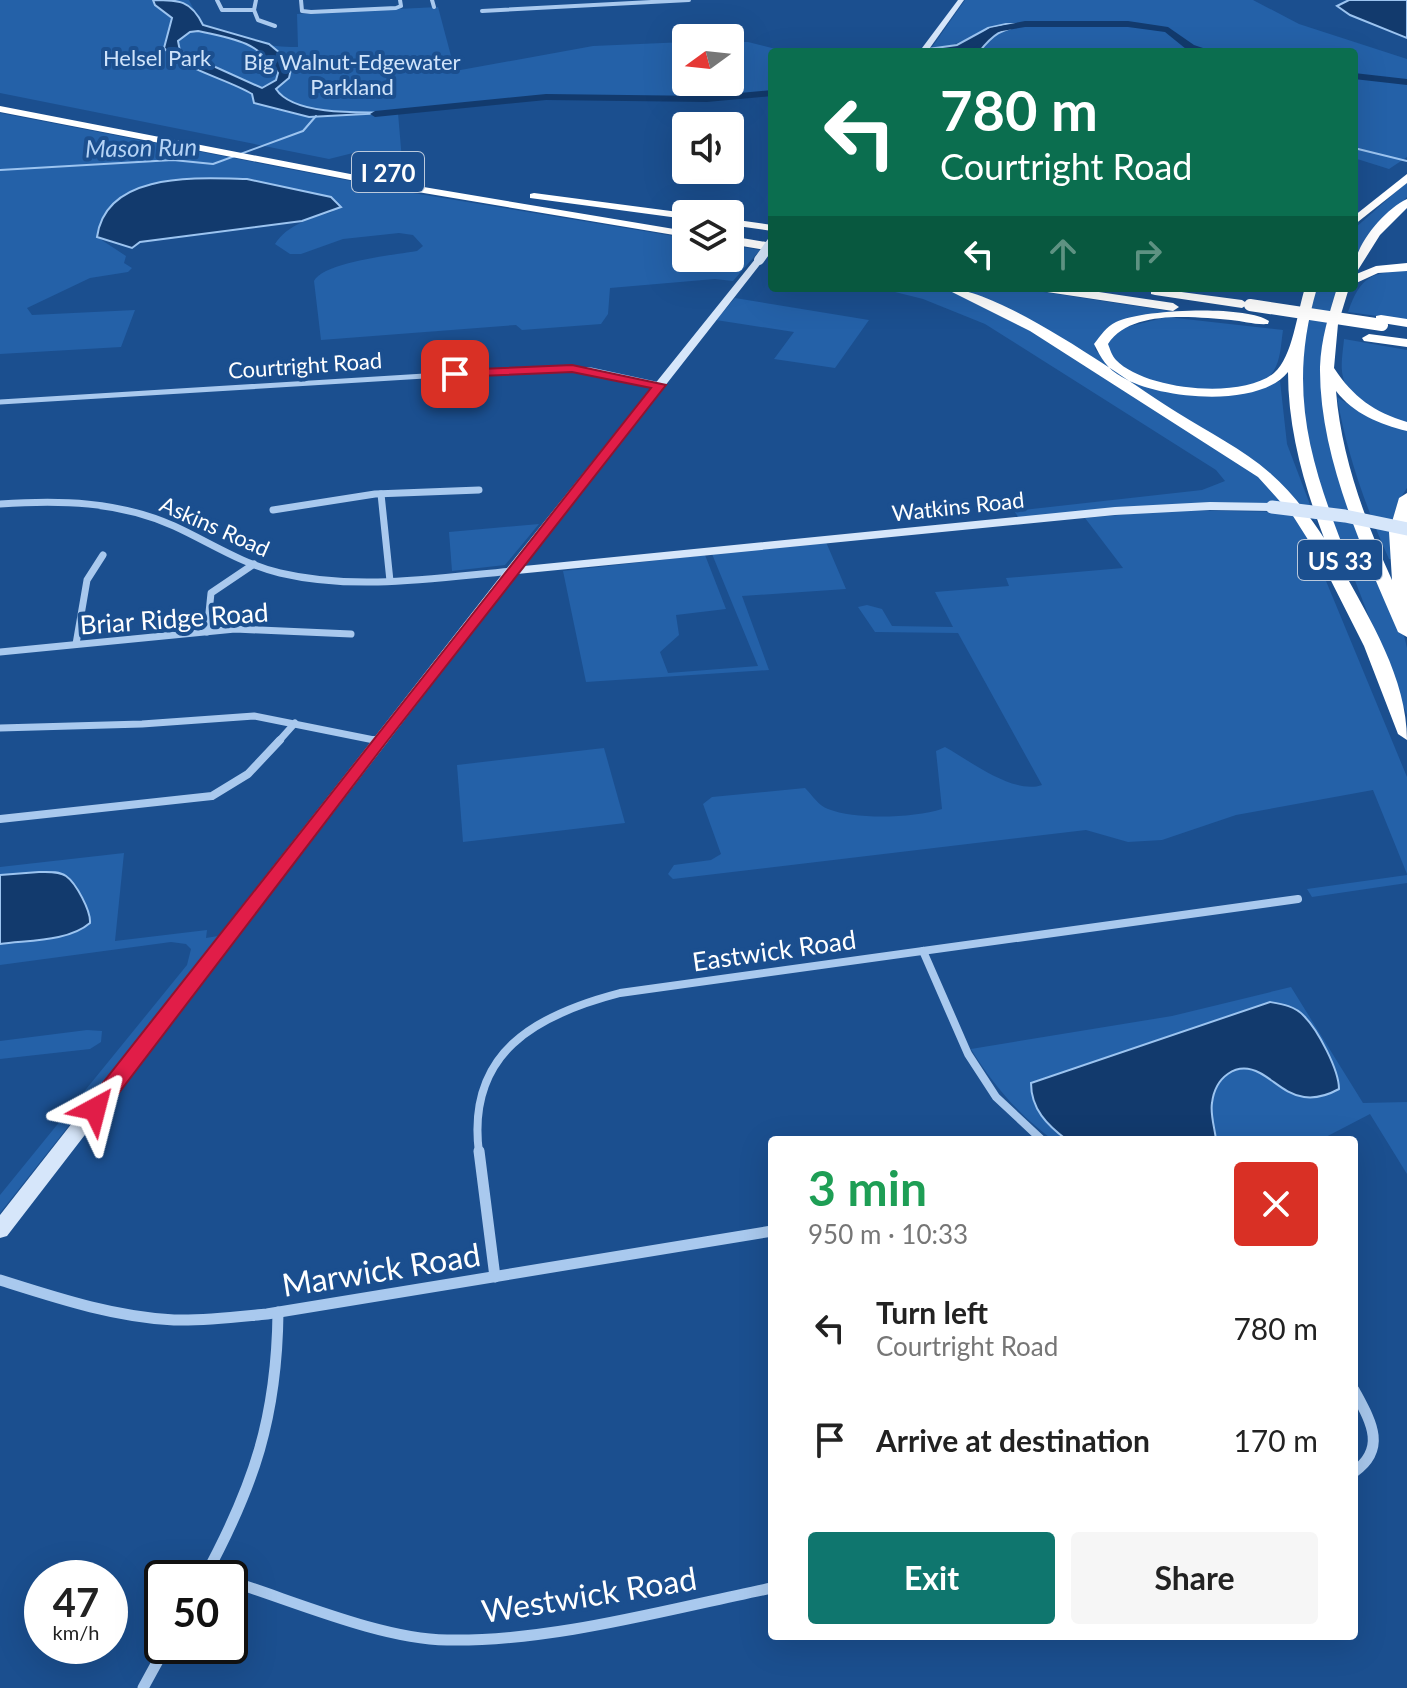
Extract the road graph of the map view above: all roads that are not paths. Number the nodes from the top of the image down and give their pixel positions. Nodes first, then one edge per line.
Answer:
1 (217, 0) edge
2 (256, 0) edge
3 (301, 0) edge
4 (400, 0) edge
5 (432, 0) edge
6 (689, 0) edge
7 (961, 0) edge
8 (434, 7) dead end
9 (254, 10) junction
10 (482, 11) dead end
11 (275, 26) dead end
12 (925, 48) edge
13 (0, 98) edge
14 (0, 109) edge
15 (248, 153) junction
16 (1407, 177) edge
17 (1395, 186) junction
18 (1365, 197) dead end
19 (1407, 202) edge
20 (672, 216) edge
21 (1358, 218) edge
22 (744, 227) edge
23 (768, 230) edge
24 (672, 231) edge
25 (744, 242) edge
26 (768, 245) edge
27 (768, 250) edge
28 (1358, 261) edge
29 (1407, 267) edge
30 (1358, 278) edge
31 (960, 292) edge
32 (1073, 292) edge
33 (1165, 292) edge
34 (1202, 292) edge
35 (1310, 292) edge
36 (1342, 292) edge
37 (1254, 303) junction
38 (1232, 316) junction
39 (1406, 325) edge
40 (1296, 343) junction
41 (1407, 343) edge
42 (1327, 366) junction
43 (660, 385) junction
44 (0, 402) edge
45 (1407, 427) edge
46 (479, 490) dead end
47 (381, 494) junction
48 (1407, 498) edge
49 (0, 504) edge
50 (273, 510) dead end
51 (1407, 529) edge
52 (103, 555) dead end
53 (254, 564) junction
54 (512, 571) junction
55 (390, 581) junction
56 (1405, 628) edge
57 (207, 632) junction
58 (351, 634) dead end
59 (76, 644) junction
60 (0, 652) edge
61 (1376, 652) junction
62 (295, 723) junction
63 (0, 728) edge
64 (1407, 734) edge
65 (379, 741) junction
66 (0, 819) edge
67 (1298, 899) dead end
68 (923, 951) junction
69 (1038, 1136) edge
70 (0, 1230) edge
71 (768, 1232) edge
72 (495, 1277) junction
73 (0, 1280) edge
74 (278, 1312) junction
75 (1358, 1398) edge
76 (1358, 1470) edge
77 (214, 1560) edge
78 (248, 1587) edge
79 (768, 1589) edge
80 (156, 1664) edge
81 (143, 1688) edge

1 - 9 street
2 - 9 street
3 - 4 street
5 - 8 street
6 - 10 street
7 - 12 main road
9 - 11 street
13 - 15 highway, I 270
14 - 15 highway, I 270
15 - 20 highway, I 270
15 - 24 highway, I 270
16 - 17 highway
17 - 18 highway
17 - 21 highway
19 - 28 highway
22 - 23 highway
25 - 26 highway
27 - 43 main road, bridge
29 - 30 highway
31 - 61 highway
32 - 38 highway
33 - 37 highway
34 - 37 highway
35 - 40 highway, US 33
36 - 42 highway, US 33
37 - 39 highway, bridge
38 - 40 highway
38 - 41 highway
40 - 61 highway, US 33
42 - 45 highway
42 - 56 highway, US 33
43 - 44 street, Courtright Road
43 - 54 main road
46 - 47 street
47 - 50 street
47 - 55 street
48 - 56 highway
49 - 53 street, Askins Road
51 - 54 main road, Watkins Road, bridge
52 - 59 street
53 - 55 street, Askins Road
53 - 57 street
54 - 55 street, Askins Road
54 - 65 main road
57 - 58 street, Briar Ridge Road
57 - 59 street, Briar Ridge Road
59 - 60 street, Briar Ridge Road
61 - 64 highway, US 33
62 - 63 street
62 - 65 street
62 - 66 street
65 - 70 main road
67 - 68 street, Eastwick Road
68 - 69 street
68 - 72 street, Eastwick Road
71 - 72 street, Marwick Road
72 - 74 street, Marwick Road
73 - 74 street, Marwick Road
74 - 77 street
75 - 76 street
78 - 79 street, Westwick Road
80 - 81 street

